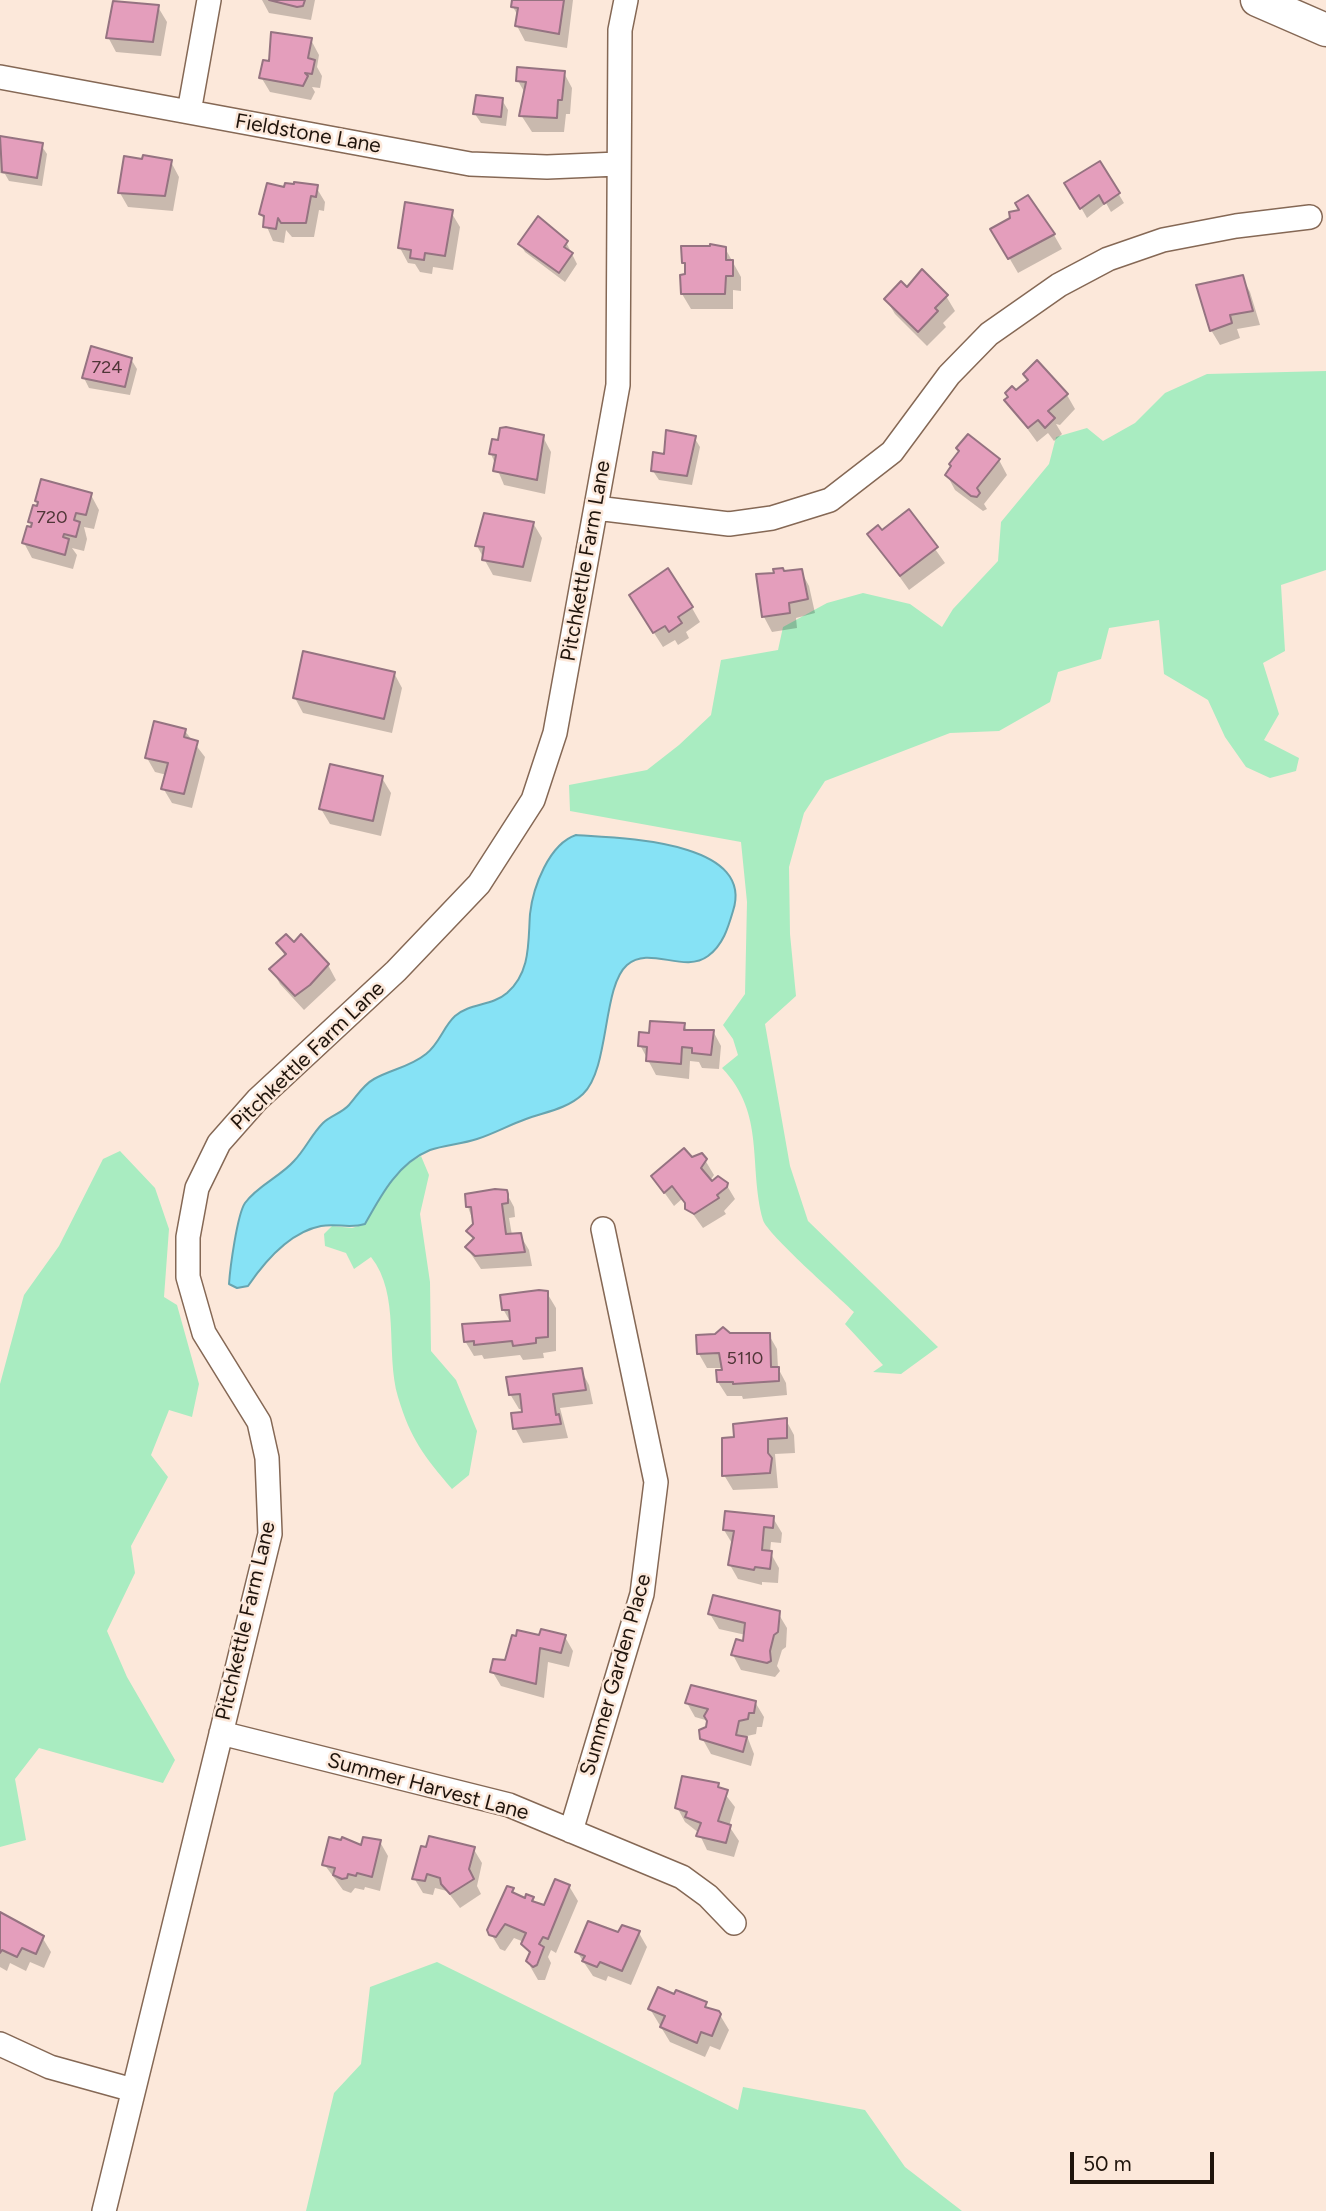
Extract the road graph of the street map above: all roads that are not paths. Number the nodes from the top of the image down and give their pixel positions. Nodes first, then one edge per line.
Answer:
1 (209, 0) edge
2 (626, 0) edge
3 (1257, 0) edge
4 (1326, 30) edge
5 (0, 77) edge
6 (189, 112) junction
7 (618, 164) junction
8 (1310, 217) dead end
9 (596, 508) junction
10 (603, 1229) dead end
11 (221, 1733) junction
12 (571, 1831) junction
13 (734, 1923) dead end
14 (0, 2044) edge
15 (133, 2090) junction
16 (104, 2211) edge

1 - 6 street
2 - 7 street, Pitchkettle Farm Lane
3 - 4 main road
5 - 6 street, Fieldstone Lane
6 - 7 street, Fieldstone Lane
7 - 9 street, Pitchkettle Farm Lane
8 - 9 street
9 - 11 street, Pitchkettle Farm Lane
10 - 12 street, Summer Garden Place
11 - 12 street, Summer Harvest Lane
11 - 15 street, Pitchkettle Farm Lane
12 - 13 street, Summer Harvest Lane
14 - 15 street
15 - 16 street, Pitchkettle Farm Lane

